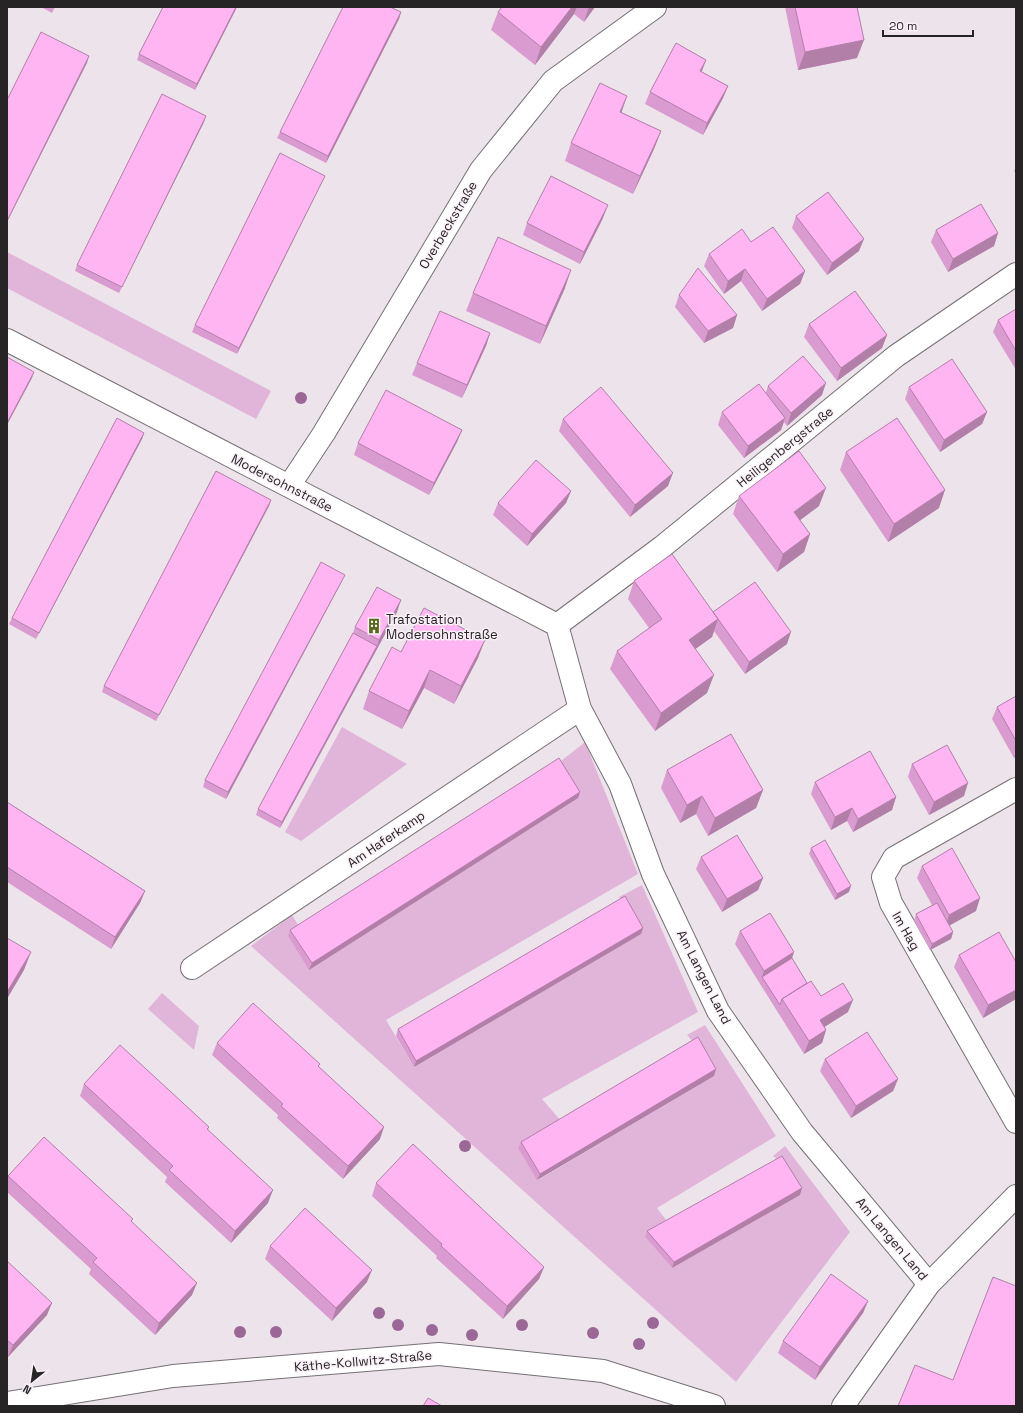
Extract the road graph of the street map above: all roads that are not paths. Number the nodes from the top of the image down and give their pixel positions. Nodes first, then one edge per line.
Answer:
1 (655, 7) edge
2 (1016, 274) edge
3 (7, 340) edge
4 (289, 486) junction
5 (557, 625) junction
6 (580, 709) junction
7 (1016, 789) edge
8 (192, 968) dead end
9 (1016, 1122) edge
10 (1016, 1196) edge
11 (929, 1284) junction
12 (7, 1403) edge
13 (714, 1406) edge
14 (843, 1406) edge

1 - 4 street, Overbeckstraße
2 - 5 street, Heiligenbergstraße
3 - 4 street, Modersohnstraße
4 - 5 street, Modersohnstraße
5 - 6 street, Am Langen Land
6 - 8 street, Am Haferkamp
6 - 11 street, Am Langen Land
7 - 9 street, Im Hag
10 - 11 street
11 - 14 street
12 - 13 street, Käthe-Kollwitz-Straße

